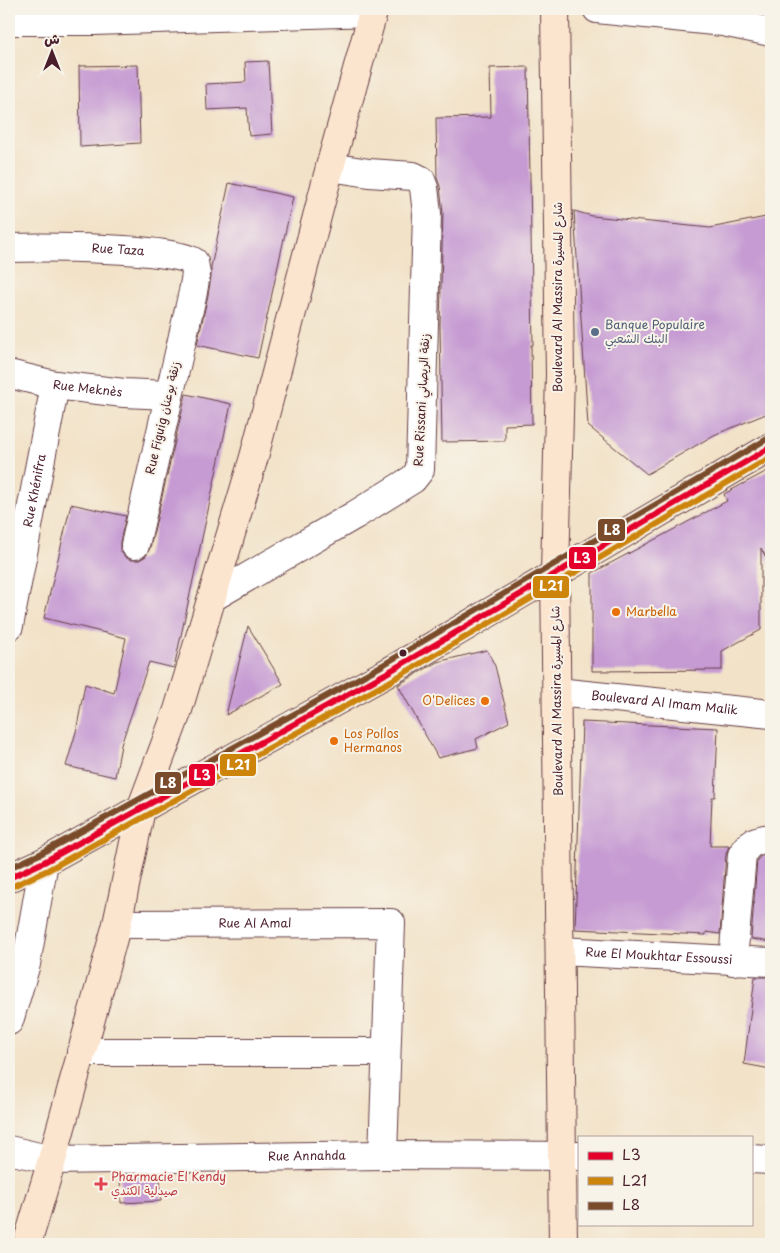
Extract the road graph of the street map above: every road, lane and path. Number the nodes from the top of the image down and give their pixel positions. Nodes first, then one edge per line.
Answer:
1 (556, 9) edge
2 (597, 9) edge
3 (373, 10) edge
4 (698, 14) edge
5 (9, 21) edge
6 (771, 32) edge
7 (330, 166) junction
8 (9, 248) edge
9 (193, 292) joint
10 (9, 374) edge
11 (55, 385) junction
12 (168, 395) junction
13 (771, 447) edge
14 (135, 545) dead end
15 (555, 573) junction
16 (213, 597) junction
17 (9, 626) edge
18 (557, 692) junction
19 (771, 714) edge
20 (141, 809) junction
21 (771, 838) edge
22 (44, 862) junction
23 (9, 878) edge
24 (116, 924) junction
25 (560, 951) junction
26 (733, 961) junction
27 (771, 962) edge
28 (9, 1021) edge
29 (81, 1052) junction
30 (386, 1052) junction
31 (9, 1150) edge
32 (383, 1155) junction
33 (570, 1156) edge
34 (752, 1159) edge
35 (52, 1160) junction
36 (771, 1160) edge
37 (27, 1244) edge
38 (563, 1244) edge

1 - 15 main road, Boulevard Al Massira شارع المسيرة
2 - 4 street
3 - 5 street
3 - 7 main road
4 - 6 street
7 - 16 main road
7 - 16 street, Rue Rissani زنقة الريصاني
8 - 9 street, Rue Taza
9 - 12 street, Rue Figuig زنقة بوعنان
10 - 11 street, Rue Meknès
11 - 12 street, Rue Meknès
11 - 17 street, Rue Khénifra
12 - 14 street, Rue Figuig زنقة بوعنان
13 - 15 main road
15 - 18 main road, Boulevard Al Massira شارع المسيرة
15 - 20 main road
16 - 20 main road
18 - 19 street, Boulevard Al Imam Malik
18 - 25 main road, Boulevard Al Massira شارع المسيرة
20 - 22 main road
20 - 24 main road
21 - 26 street, Rue El Moukhtar Essoussi
22 - 23 main road
22 - 28 street
24 - 29 main road
24 - 30 street, Rue Al Amal
25 - 26 street, Rue El Moukhtar Essoussi
25 - 33 main road, Boulevard Al Massira شارع المسيرة
26 - 27 street
29 - 30 street
29 - 35 main road
30 - 32 street
31 - 35 street, Rue Annahda
32 - 33 street, Rue Annahda
32 - 35 street, Rue Annahda
33 - 38 main road, Boulevard Al Massira شارع المسيرة
34 - 36 street
35 - 37 main road

